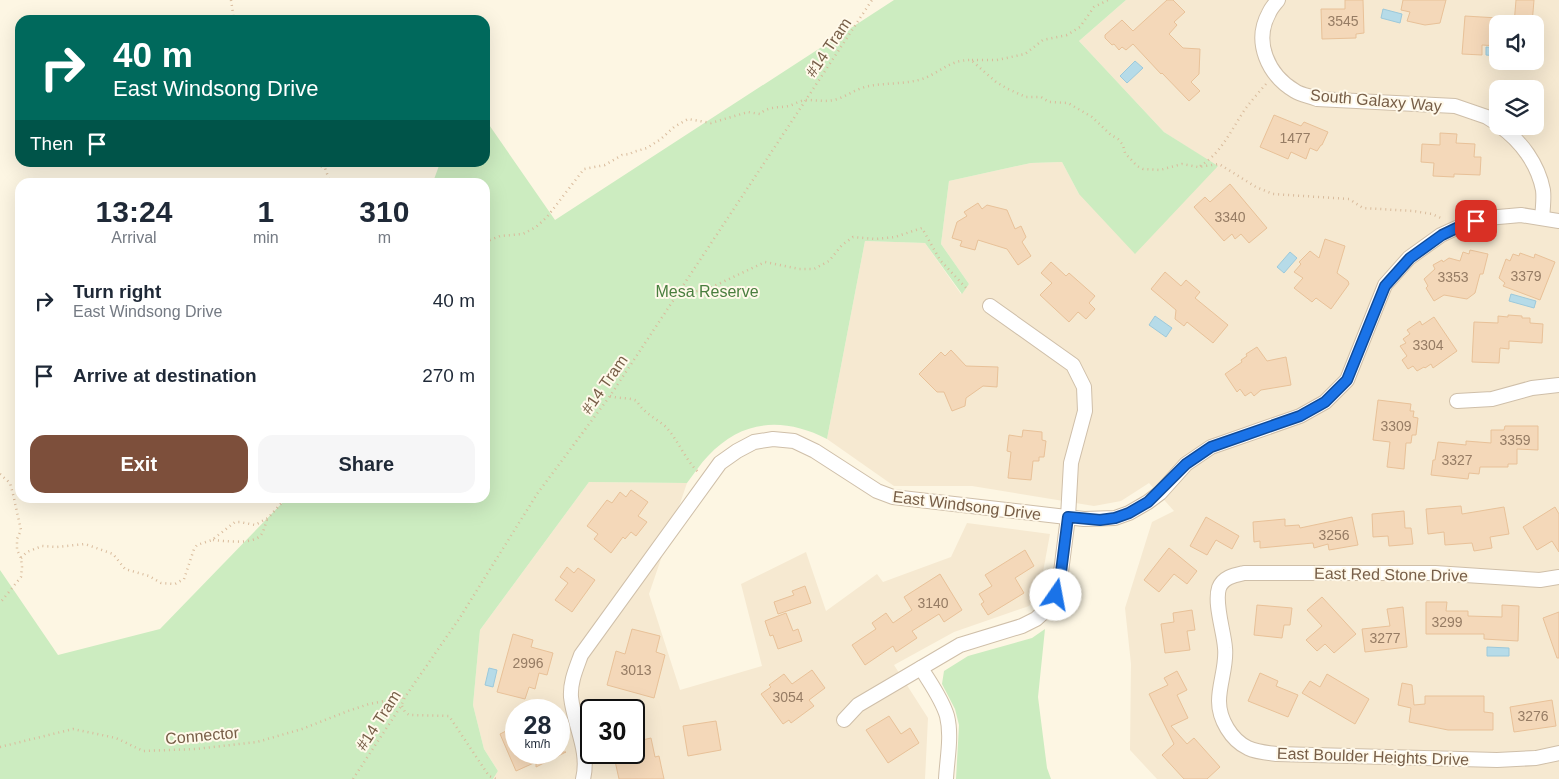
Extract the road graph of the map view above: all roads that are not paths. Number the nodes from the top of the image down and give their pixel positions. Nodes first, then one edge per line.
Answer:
1 (1278, 0) edge
2 (1489, 118) edge
3 (1512, 135) edge
4 (1542, 217) junction
5 (1559, 221) edge
6 (990, 306) dead end
7 (1559, 385) edge
8 (1457, 401) dead end
9 (1068, 517) junction
10 (1559, 577) edge
11 (1224, 581) joint
12 (921, 668) junction
13 (844, 720) dead end
14 (1559, 753) edge
15 (584, 779) edge
16 (946, 779) edge

1 - 2 street, South Galaxy Way
3 - 4 street, South Galaxy Way
4 - 5 street, East Windsong Drive
4 - 9 street, East Windsong Drive
6 - 9 street
7 - 8 street
9 - 12 street
9 - 15 street, East Windsong Drive
10 - 11 street, East Red Stone Drive
11 - 14 street, East Boulder Heights Drive
12 - 13 street
12 - 16 street

